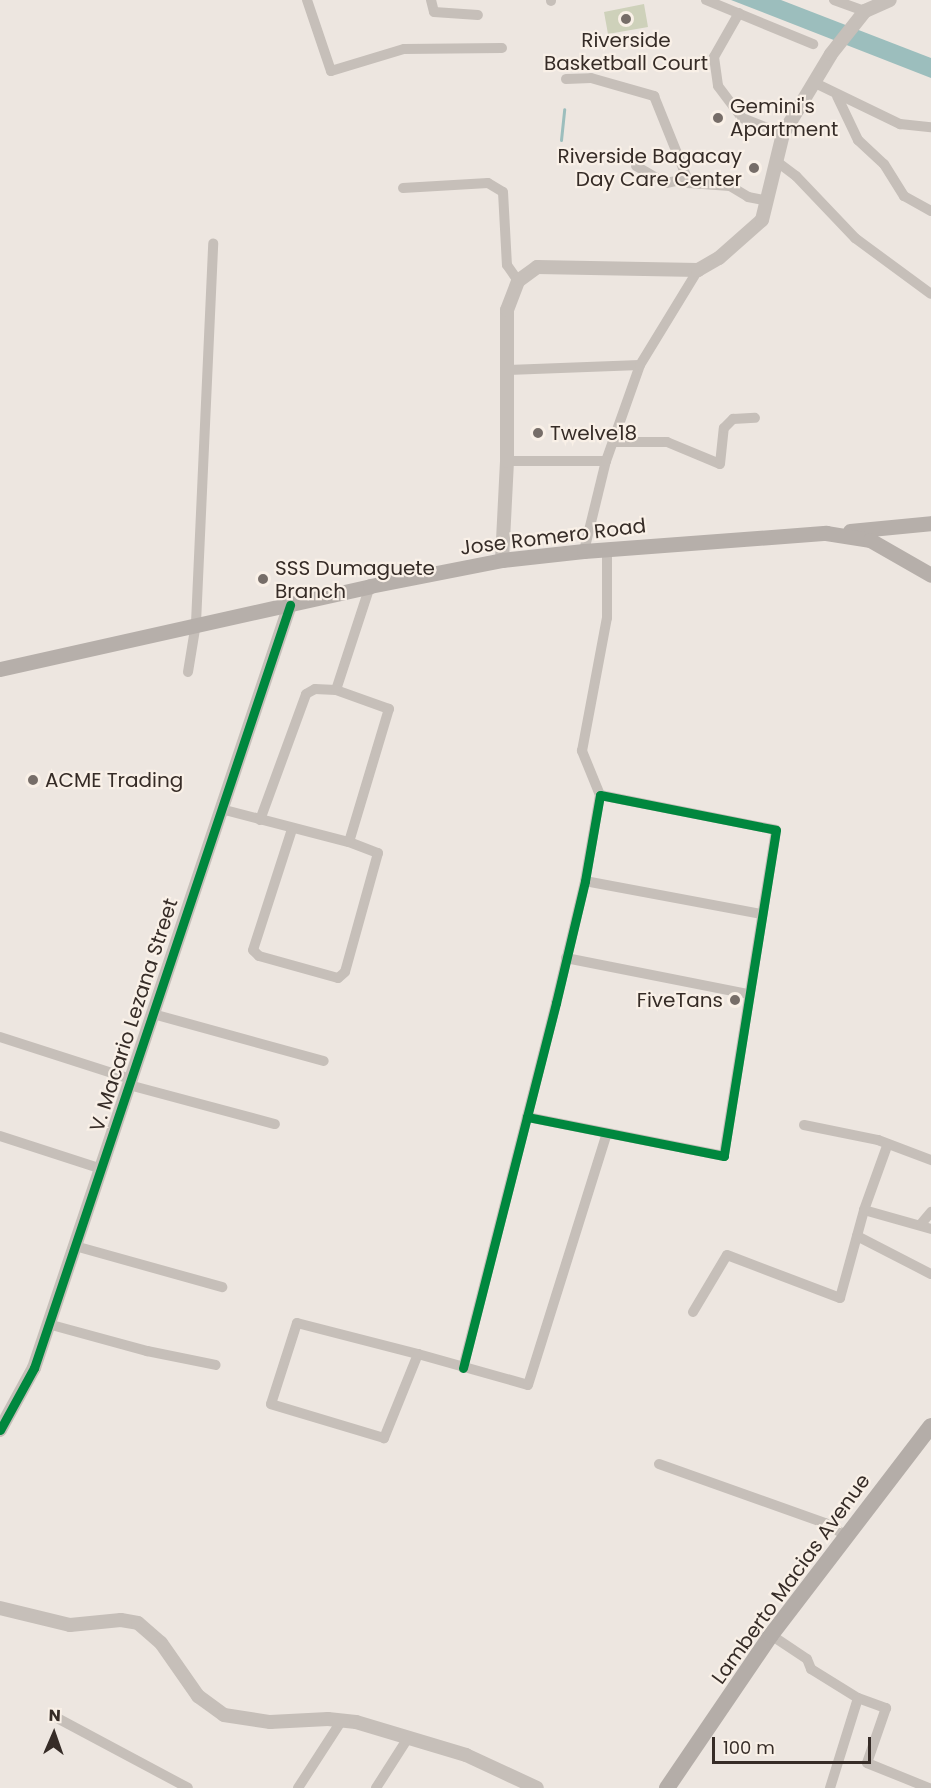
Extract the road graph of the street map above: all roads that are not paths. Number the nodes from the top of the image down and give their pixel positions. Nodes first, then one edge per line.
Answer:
1 (307, 0) edge
2 (432, 0) edge
3 (706, 0) edge
4 (834, 0) edge
5 (890, 0) edge
6 (739, 13) junction
7 (863, 13) junction
8 (478, 15) dead end
9 (813, 44) dead end
10 (502, 48) dead end
11 (566, 80) dead end
12 (813, 82) junction
13 (837, 96) junction
14 (931, 127) edge
15 (783, 134) junction
16 (776, 161) junction
17 (636, 166) dead end
18 (686, 179) junction
19 (403, 188) dead end
20 (768, 201) junction
21 (931, 211) edge
22 (213, 243) dead end
23 (698, 270) junction
24 (518, 281) junction
25 (931, 294) edge
26 (640, 365) junction
27 (508, 370) junction
28 (755, 418) dead end
29 (613, 442) junction
30 (606, 461) junction
31 (507, 462) junction
32 (931, 523) edge
33 (826, 533) junction
34 (607, 549) junction
35 (584, 551) junction
36 (502, 560) junction
37 (931, 575) edge
38 (370, 586) junction
39 (290, 605) junction
40 (196, 623) junction
41 (0, 669) edge
42 (188, 672) dead end
43 (336, 690) junction
44 (600, 795) junction
45 (222, 809) junction
46 (260, 820) junction
47 (292, 829) junction
48 (349, 842) junction
49 (585, 881) junction
50 (762, 914) junction
51 (566, 958) junction
52 (748, 994) junction
53 (153, 1014) junction
54 (0, 1037) edge
55 (324, 1061) dead end
56 (130, 1082) junction
57 (527, 1117) junction
58 (275, 1124) dead end
59 (804, 1125) dead end
60 (607, 1133) junction
61 (0, 1136) edge
62 (887, 1146) junction
63 (931, 1160) edge
64 (102, 1169) junction
65 (864, 1210) junction
66 (931, 1212) edge
67 (926, 1227) edge
68 (856, 1236) junction
69 (75, 1246) junction
70 (931, 1274) edge
71 (222, 1287) dead end
72 (693, 1312) dead end
73 (48, 1324) junction
74 (418, 1354) junction
75 (216, 1365) dead end
76 (464, 1368) junction
77 (931, 1426) edge
78 (0, 1430) edge
79 (659, 1464) dead end
80 (847, 1536) junction
81 (0, 1608) edge
82 (771, 1635) junction
83 (858, 1698) junction
84 (59, 1719) dead end
85 (342, 1720) junction
86 (408, 1738) junction
87 (188, 1788) edge
88 (298, 1788) edge
89 (376, 1788) edge
90 (537, 1788) edge
91 (667, 1788) edge
92 (831, 1788) edge
93 (929, 1788) edge

1 - 10 street
2 - 8 street
3 - 6 street
4 - 7 street
5 - 7 street
6 - 9 street
6 - 15 street
7 - 12 street
11 - 18 street
12 - 13 street
12 - 15 street
13 - 14 street
13 - 21 street
15 - 16 street
16 - 20 street
16 - 25 street
17 - 18 street
18 - 20 street
19 - 24 street
20 - 23 street
22 - 40 street
23 - 24 street
23 - 26 street
24 - 27 street
26 - 27 street
26 - 29 street
27 - 31 street
28 - 29 street
29 - 30 street
30 - 31 street
30 - 35 street
31 - 36 street
32 - 33 main road
33 - 34 main road, Jose Romero Road
33 - 37 main road, Jose Romero Road
34 - 35 main road, Jose Romero Road
34 - 44 street
35 - 36 main road, Jose Romero Road
36 - 38 main road, Jose Romero Road
38 - 39 main road, Jose Romero Road
38 - 43 street
39 - 40 main road, Jose Romero Road
39 - 45 street, V. Macario Lezana Street
40 - 41 main road, Jose Romero Road
40 - 42 street
43 - 46 street
43 - 48 street
44 - 49 street
44 - 50 street
45 - 46 street
45 - 53 street, V. Macario Lezana Street
46 - 47 street
47 - 48 street
47 - 48 street
49 - 50 street
49 - 51 street
50 - 52 street
51 - 52 street
51 - 57 street
52 - 60 street
53 - 55 street
53 - 56 street, V. Macario Lezana Street
54 - 56 street
56 - 58 street
56 - 64 street, V. Macario Lezana Street
57 - 60 street
57 - 76 street
59 - 62 street
60 - 76 street
61 - 64 street
62 - 63 street
62 - 65 street
64 - 69 street, V. Macario Lezana Street
65 - 67 street
65 - 68 street
66 - 67 street
68 - 70 street
68 - 72 street
69 - 71 street
69 - 73 street, V. Macario Lezana Street
73 - 75 street
73 - 78 street, V. Macario Lezana Street
74 - 74 street
74 - 76 street
77 - 80 main road, Lamberto Macias Avenue
79 - 80 street
80 - 82 main road, Lamberto Macias Avenue
81 - 85 street
82 - 83 street
82 - 91 main road, Lamberto Macias Avenue
83 - 92 street
83 - 93 street
84 - 87 street
85 - 86 street
85 - 88 street
86 - 89 street
86 - 90 street

